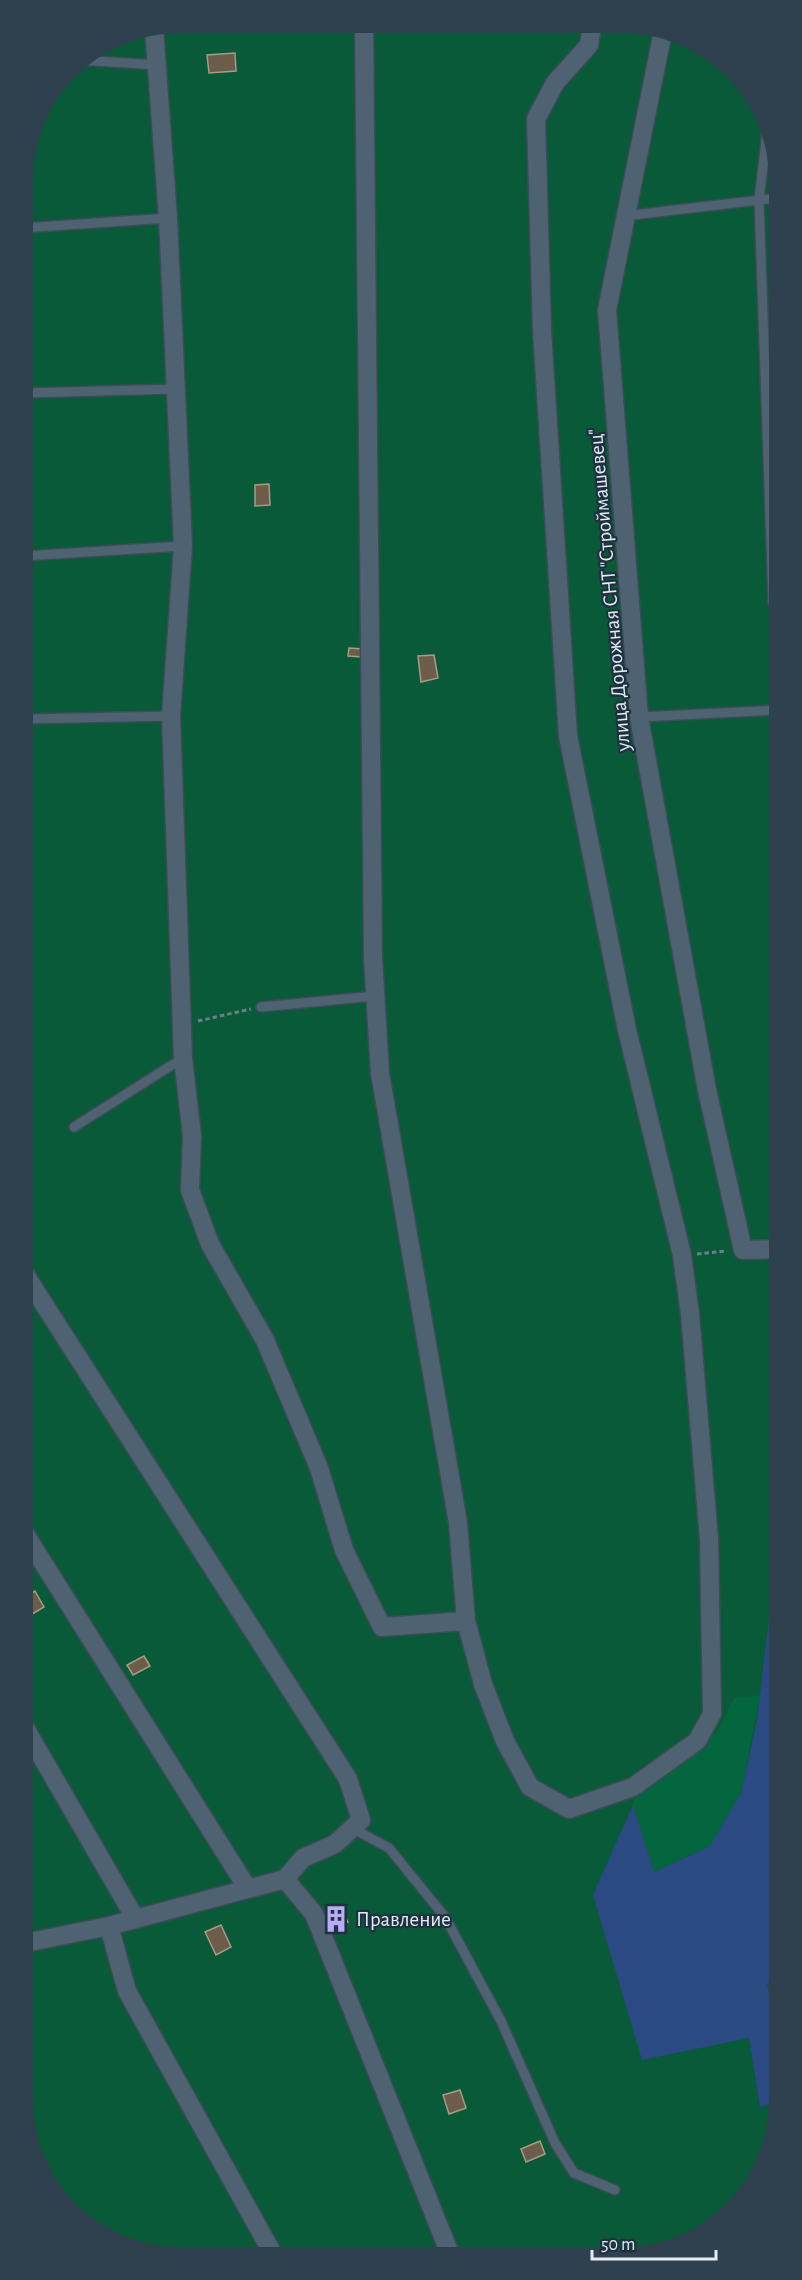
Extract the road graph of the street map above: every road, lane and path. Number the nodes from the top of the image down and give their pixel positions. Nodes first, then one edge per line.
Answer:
1 (364, 33) edge
2 (591, 33) edge
3 (155, 35) edge
4 (661, 39) edge
5 (94, 61) edge
6 (158, 65) junction
7 (765, 148) edge
8 (769, 199) edge
9 (759, 200) junction
10 (624, 216) junction
11 (168, 218) junction
12 (33, 227) edge
13 (176, 389) junction
14 (33, 393) edge
15 (769, 516) edge
16 (183, 546) junction
17 (33, 554) edge
18 (769, 710) edge
19 (171, 716) junction
20 (639, 717) junction
21 (33, 719) edge
22 (375, 996) junction
23 (261, 1007) joint
24 (182, 1024) junction
25 (183, 1058) junction
26 (74, 1127) dead end
27 (769, 1249) edge
28 (743, 1250) junction
29 (682, 1255) junction
30 (33, 1287) edge
31 (33, 1547) edge
32 (466, 1621) junction
33 (33, 1742) edge
34 (352, 1828) junction
35 (285, 1879) junction
36 (248, 1889) junction
37 (135, 1918) junction
38 (109, 1926) junction
39 (33, 1941) edge
40 (615, 2190) dead end
41 (269, 2247) edge
42 (447, 2247) edge

1 - 22 street
2 - 29 street
3 - 6 street
4 - 10 street, улица Дорожная СНТ "Строймашевец"
5 - 6 lane
6 - 11 street
7 - 9 lane
8 - 9 lane
9 - 10 lane
9 - 15 lane
10 - 20 street, улица Дорожная СНТ "Строймашевец"
11 - 12 lane
11 - 13 street
13 - 14 lane
13 - 16 street
16 - 17 lane
16 - 19 street
18 - 20 lane
19 - 21 lane
19 - 24 street
20 - 28 street, улица Дорожная СНТ "Строймашевец"
22 - 23 lane
22 - 32 street
23 - 24 path
24 - 25 street
25 - 26 lane
25 - 32 street
27 - 28 street
28 - 29 path
29 - 32 street
30 - 34 street
31 - 36 street
33 - 37 street
34 - 35 street
34 - 40 lane
35 - 36 street
35 - 42 street
36 - 37 street
37 - 38 street
38 - 39 street
38 - 41 street

